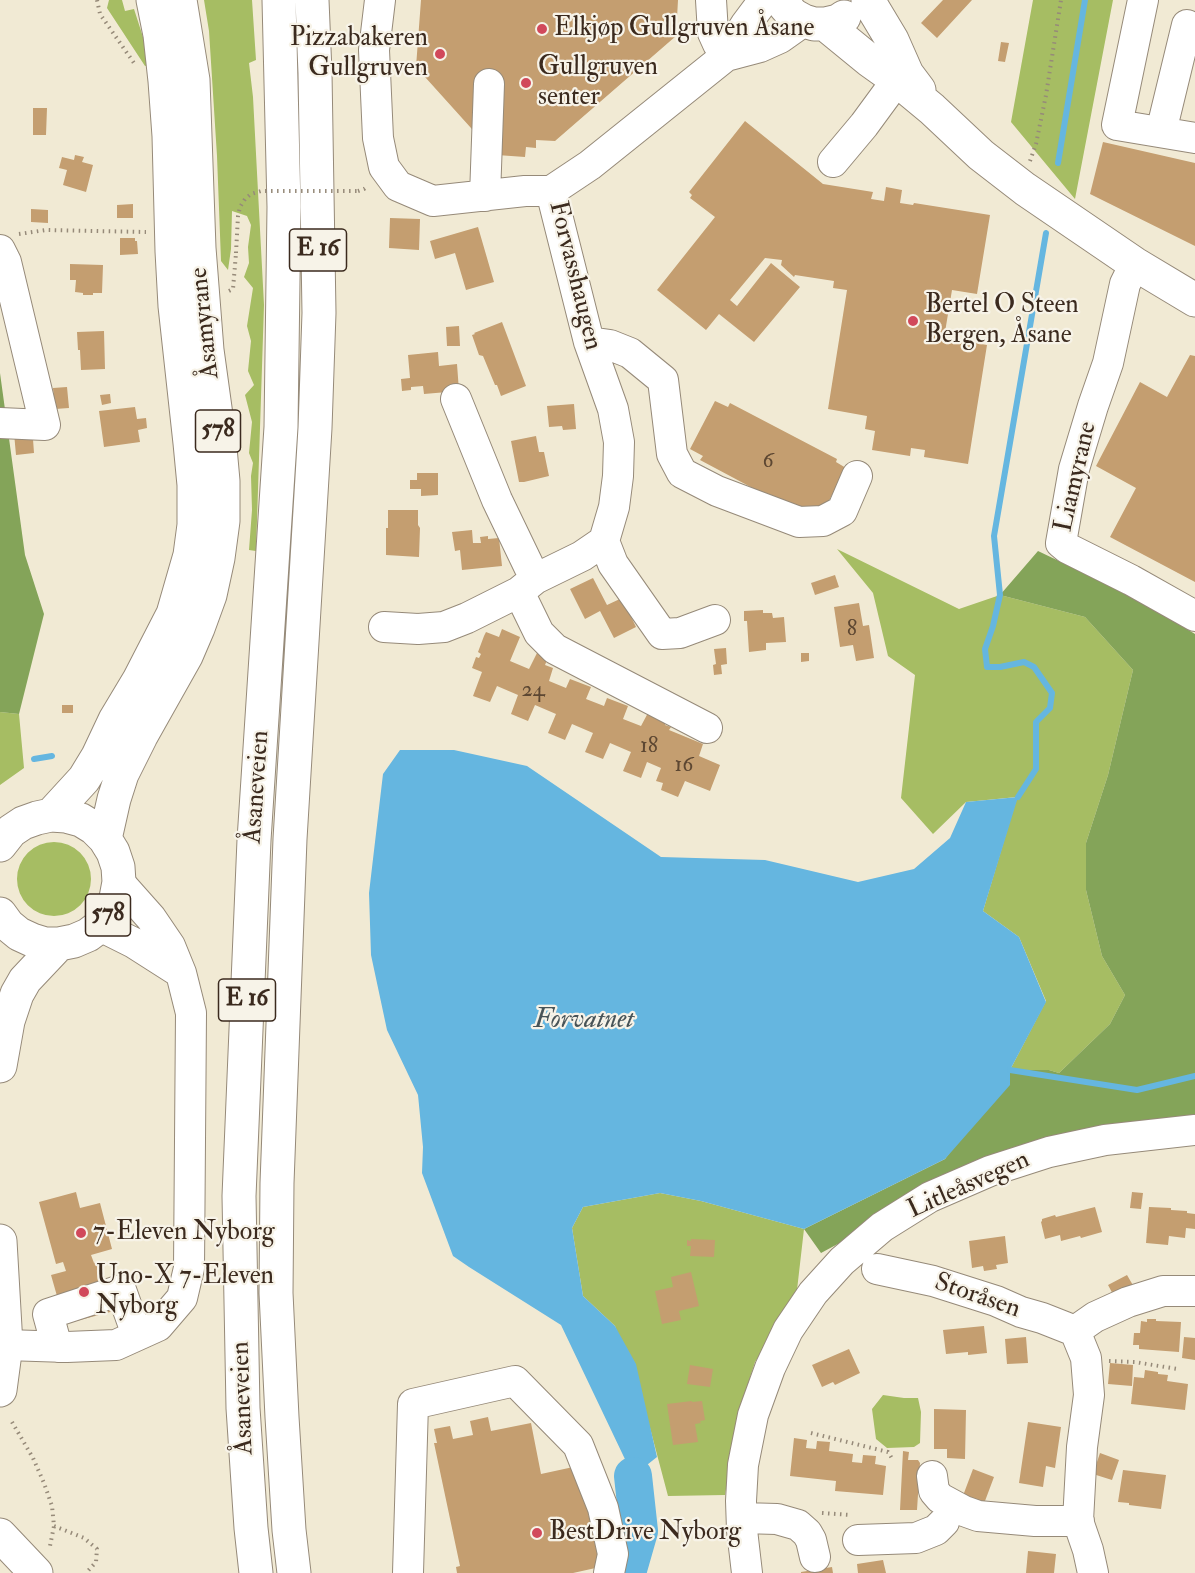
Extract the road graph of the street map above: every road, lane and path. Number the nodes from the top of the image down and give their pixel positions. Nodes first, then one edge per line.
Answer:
1 (97, 0) edge
2 (153, 0) edge
3 (180, 0) edge
4 (279, 0) edge
5 (312, 0) edge
6 (380, 0) edge
7 (711, 0) edge
8 (764, 0) edge
9 (859, 0) edge
10 (868, 0) edge
11 (1061, 0) edge
12 (1143, 0) edge
13 (804, 15) edge
14 (1187, 25) dead end
15 (726, 56) junction
16 (138, 76) dead end
17 (902, 77) junction
18 (489, 96) dead end
19 (1161, 132) junction
20 (1195, 138) edge
21 (833, 162) dead end
22 (1029, 164) dead end
23 (368, 186) dead end
24 (485, 188) junction
25 (551, 191) junction
26 (153, 232) dead end
27 (6, 242) edge
28 (1135, 264) junction
29 (220, 293) dead end
30 (1195, 300) edge
31 (589, 342) junction
32 (456, 399) dead end
33 (0, 423) edge
34 (857, 476) dead end
35 (604, 541) junction
36 (527, 586) junction
37 (1195, 616) edge
38 (715, 621) dead end
39 (384, 627) dead end
40 (707, 728) dead end
41 (51, 815) junction
42 (4, 836) edge
43 (105, 839) junction
44 (119, 882) junction
45 (0, 914) edge
46 (100, 926) junction
47 (59, 944) junction
48 (181, 973) junction
49 (0, 1066) edge
50 (1195, 1130) edge
51 (0, 1241) edge
52 (877, 1269) dead end
53 (1195, 1291) edge
54 (1075, 1331) junction
55 (137, 1335) junction
56 (6, 1345) junction
57 (57, 1347) junction
58 (1126, 1362) dead end
59 (1178, 1369) dead end
60 (0, 1390) edge
61 (12, 1422) dead end
62 (811, 1434) dead end
63 (893, 1460) dead end
64 (932, 1476) dead end
65 (814, 1512) dead end
66 (742, 1518) junction
67 (1079, 1521) junction
68 (944, 1522) dead end
69 (54, 1526) junction
70 (858, 1528) joint
71 (0, 1535) edge
72 (815, 1557) dead end
73 (43, 1560) edge
74 (86, 1573) edge
75 (256, 1573) edge
76 (294, 1573) edge
77 (408, 1573) edge
78 (609, 1573) edge
79 (747, 1573) edge
80 (1093, 1573) edge

1 - 16 path
2 - 41 main road, Åsamyrane / 578
3 - 43 main road, Åsamyrane / 578
4 - 75 main road, Åsaneveien / E 16
5 - 76 main road, Åsaneveien / E 16
6 - 24 street
7 - 15 street
8 - 15 street, Forvasshaugen
9 - 13 main road
10 - 17 main road
11 - 22 path
12 - 19 street
13 - 15 street, Forvasshaugen
13 - 17 main road
14 - 19 street
15 - 25 street, Forvasshaugen
17 - 21 street
17 - 28 main road
18 - 24 street
19 - 20 street
23 - 29 path, bridge
24 - 25 street
25 - 31 street, Forvasshaugen
26 - 27 path
27 - 33 street
28 - 30 main road
28 - 37 street, Liamyrane
31 - 34 street
31 - 35 street, Forvasshaugen
32 - 36 street
35 - 36 street
35 - 38 street
36 - 39 street
36 - 40 street
41 - 42 main road, 578
41 - 43 main road, 578
43 - 44 main road, 578
44 - 46 main road, 578
44 - 48 street
45 - 47 main road, 578
46 - 47 main road, 578
46 - 48 street
47 - 49 main road, 578
48 - 55 street
50 - 66 street, Litleåsvegen
51 - 56 main road
52 - 54 street, Storåsen
53 - 54 street
54 - 67 street
55 - 57 street
55 - 57 street
56 - 57 street
56 - 60 main road
58 - 59 path
61 - 69 path
62 - 63 path
64 - 67 street
65 - 70 path
66 - 72 street
66 - 79 street, Litleåsvegen
67 - 80 street
68 - 70 street
69 - 73 path
69 - 74 path
71 - 73 main road
77 - 78 street

